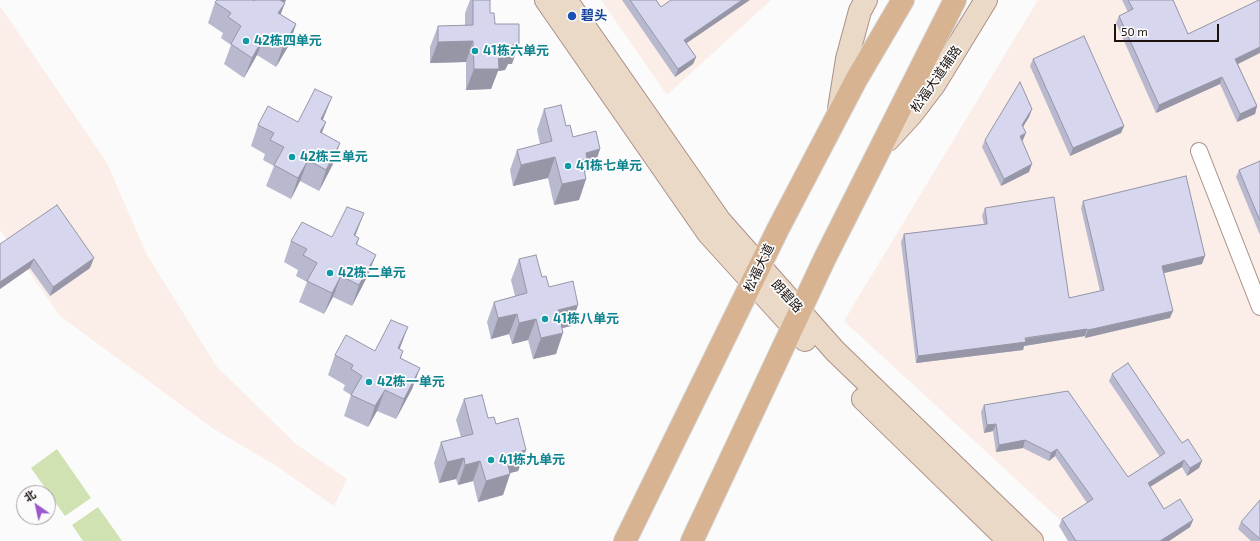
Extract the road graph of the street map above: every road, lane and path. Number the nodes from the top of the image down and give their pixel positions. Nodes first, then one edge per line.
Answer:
1 (546, 0) edge
2 (566, 0) edge
3 (866, 0) edge
4 (902, 0) edge
5 (955, 0) edge
6 (986, 0) edge
7 (838, 115) junction
8 (878, 151) junction
9 (1199, 151) dead end
10 (756, 274) junction
11 (1260, 308) edge
12 (796, 319) junction
13 (625, 541) edge
14 (692, 541) edge
15 (1009, 541) edge
16 (1032, 541) edge

1 - 10 street, 朗碧路
2 - 10 street, 朗碧路
3 - 7 street
4 - 7 main road, 松福大道
5 - 8 main road
6 - 8 street, 松福大道辅路
7 - 10 main road, 松福大道
8 - 12 main road
9 - 11 street
10 - 12 street, 朗碧路
10 - 13 main road, 松福大道
12 - 14 main road
12 - 15 street, 朗碧路
12 - 16 street, 朗碧路

